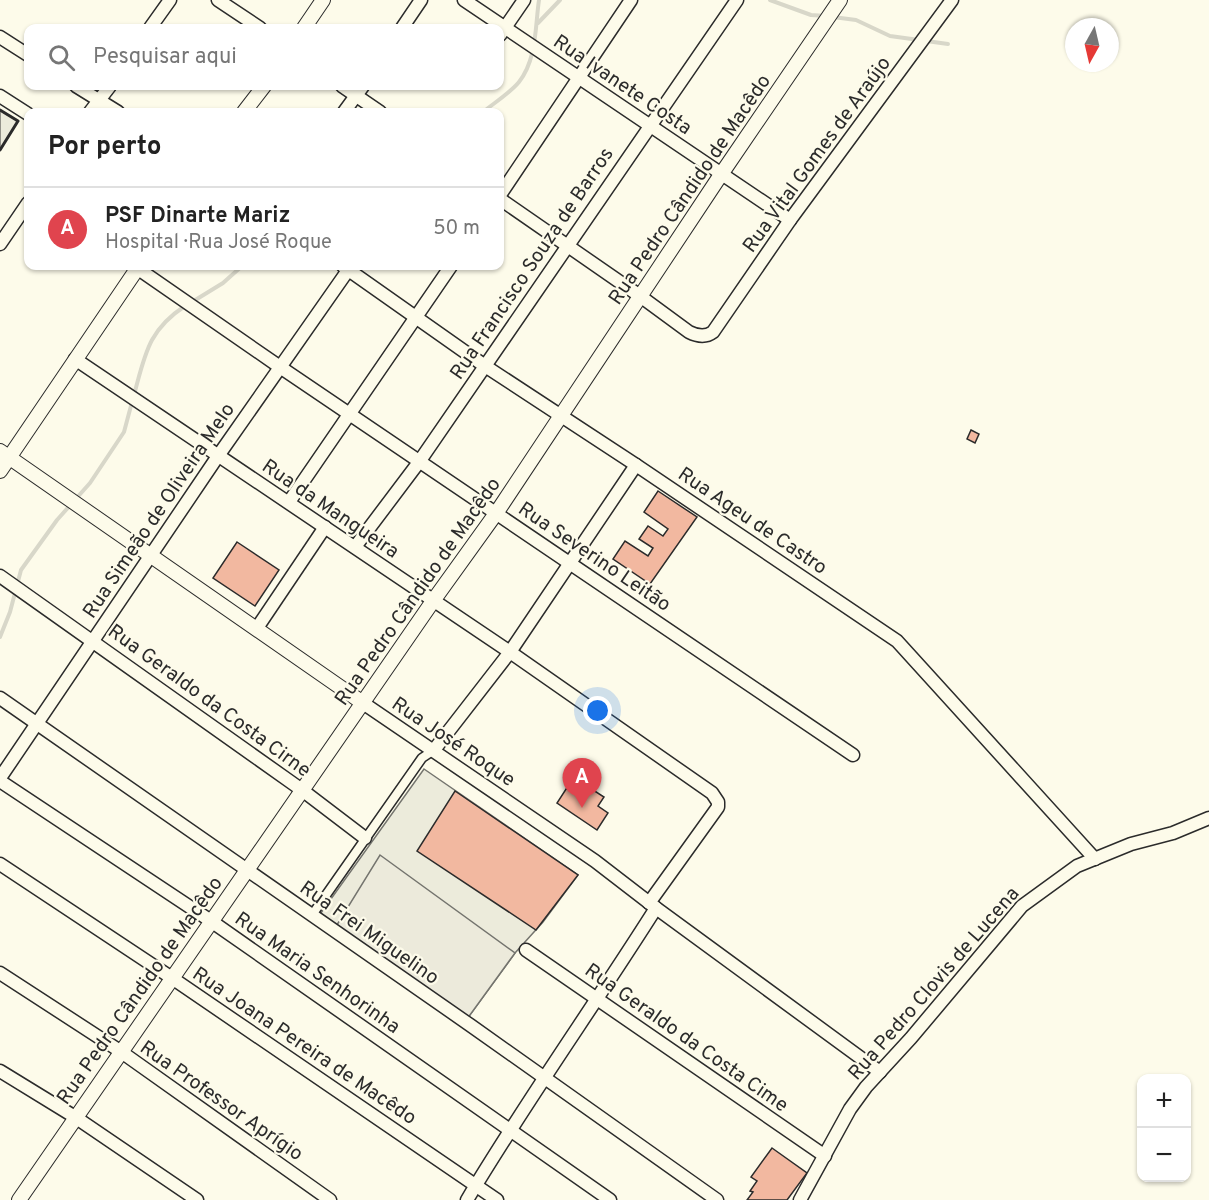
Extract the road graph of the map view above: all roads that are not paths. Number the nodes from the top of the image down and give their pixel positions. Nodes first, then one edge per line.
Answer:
1 (170, 0) edge
2 (218, 0) edge
3 (323, 0) edge
4 (422, 0) edge
5 (464, 0) edge
6 (524, 0) edge
7 (631, 0) edge
8 (737, 0) edge
9 (840, 0) edge
10 (952, 0) edge
11 (153, 24) edge
12 (254, 24) edge
13 (307, 24) edge
14 (405, 24) edge
15 (493, 24) edge
16 (504, 28) edge
17 (504, 32) edge
18 (0, 37) edge
19 (24, 52) edge
20 (579, 77) junction
21 (83, 90) edge
22 (107, 90) edge
23 (261, 90) edge
24 (360, 90) edge
25 (0, 96) edge
26 (100, 100) junction
27 (93, 108) edge
28 (112, 108) edge
29 (247, 108) edge
30 (347, 108) edge
31 (376, 108) edge
32 (24, 111) edge
33 (649, 126) junction
34 (722, 173) junction
35 (504, 191) edge
36 (504, 200) edge
37 (24, 209) edge
38 (790, 220) junction
39 (0, 244) edge
40 (568, 245) junction
41 (136, 270) edge
42 (142, 270) edge
43 (345, 270) edge
44 (351, 270) edge
45 (448, 270) edge
46 (640, 296) junction
47 (415, 318) junction
48 (75, 359) junction
49 (485, 366) junction
50 (280, 367) junction
51 (349, 413) junction
52 (562, 415) junction
53 (5, 455) edge
54 (218, 456) junction
55 (419, 462) junction
56 (636, 465) junction
57 (0, 471) edge
58 (289, 502) junction
59 (497, 512) junction
60 (325, 527) junction
61 (355, 547) junction
62 (151, 556) junction
63 (570, 562) junction
64 (0, 576) edge
65 (433, 601) junction
66 (257, 628) junction
67 (93, 641) junction
68 (510, 652) junction
69 (0, 698) edge
70 (363, 703) junction
71 (37, 724) junction
72 (434, 750) junction
73 (853, 755) dead end
74 (0, 780) edge
75 (302, 790) junction
76 (1209, 818) edge
77 (365, 838) junction
78 (1095, 859) junction
79 (0, 864) edge
80 (247, 870) junction
81 (652, 906) junction
82 (312, 915) junction
83 (211, 921) junction
84 (526, 950) dead end
85 (0, 973) edge
86 (172, 978) junction
87 (598, 999) junction
88 (120, 1051) junction
89 (0, 1071) edge
90 (879, 1072) junction
91 (544, 1078) junction
92 (75, 1117) junction
93 (512, 1131) junction
94 (825, 1156) junction
95 (476, 1185) junction
96 (19, 1200) edge
97 (197, 1200) edge
98 (330, 1200) edge
99 (467, 1200) edge
100 (497, 1200) edge
101 (610, 1200) edge
102 (717, 1200) edge
103 (800, 1200) edge

1 - 11 street
2 - 12 street
3 - 13 street
4 - 14 street
5 - 15 street, Rua Ivanete Costa
6 - 16 street
7 - 20 street
8 - 33 street, Rua Francisco Souza de Barros
9 - 34 street, Rua Pedro Cândido de Macêdo
10 - 38 street, Rua Vital Gomes de Araújo
17 - 20 street, Rua Ivanete Costa
18 - 19 street
20 - 33 street, Rua Ivanete Costa
20 - 35 street
21 - 26 street
22 - 26 street
23 - 29 street
24 - 30 street
24 - 31 street
25 - 32 street
26 - 27 street
26 - 28 street
33 - 34 street, Rua Ivanete Costa
33 - 40 street, Rua Francisco Souza de Barros
34 - 38 street, Rua Ivanete Costa
34 - 46 street, Rua Pedro Cândido de Macêdo
36 - 40 street
37 - 39 street
38 - 46 street, Rua Vital Gomes de Araújo
40 - 46 street
40 - 49 street, Rua Francisco Souza de Barros
41 - 48 street
42 - 50 street, Rua Severino Leitão
43 - 50 street, Rua Simeão de Oliveira Melo
44 - 47 street, Rua Ageu de Castro
45 - 47 street
46 - 52 street, Rua Pedro Cândido de Macêdo
47 - 49 street, Rua Ageu de Castro
47 - 51 street
48 - 53 street
48 - 54 street, Rua da Mangueira
49 - 52 street, Rua Ageu de Castro
49 - 55 street, Rua Francisco Souza de Barros
50 - 51 street, Rua Severino Leitão
50 - 54 street, Rua Simeão de Oliveira Melo
51 - 55 street, Rua Severino Leitão
51 - 58 street
52 - 56 street, Rua Ageu de Castro
52 - 59 street, Rua Pedro Cândido de Macêdo
53 - 57 street
53 - 62 street, Rua José Roque
54 - 58 street, Rua da Mangueira
54 - 62 street, Rua Simeão de Oliveira Melo
55 - 59 street, Rua Severino Leitão
55 - 61 street, Rua Francisco Souza de Barros
56 - 63 street
56 - 78 street, Rua Ageu de Castro
58 - 60 street, Rua da Mangueira
59 - 63 street, Rua Severino Leitão
59 - 65 street, Rua Pedro Cândido de Macêdo
60 - 61 street, Rua da Mangueira
60 - 66 street
61 - 65 street, Rua da Mangueira
62 - 66 street, Rua José Roque
62 - 67 street, Rua Simeão de Oliveira Melo
63 - 68 street
63 - 73 street, Rua Severino Leitão
64 - 67 street, Rua Geraldo da Costa Cirne
65 - 68 street, Rua da Mangueira
65 - 70 street, Rua Pedro Cândido de Macêdo
66 - 70 street, Rua José Roque
67 - 71 street, Rua Simeão de Oliveira Melo
67 - 75 street, Rua Geraldo da Costa Cirne
68 - 72 street
68 - 81 street, Rua da Mangueira
69 - 71 street, Rua Frei Miguelino
70 - 72 street, Rua José Roque
70 - 75 street, Rua Pedro Cândido de Macêdo
71 - 74 street, Rua Simeão de Oliveira Melo
71 - 80 street, Rua Frei Miguelino
72 - 77 street
72 - 81 street, Rua José Roque
74 - 83 street, Rua Maria Senhorinha
75 - 77 street, Rua Geraldo da Costa Cirne
75 - 80 street, Rua Pedro Cândido de Macêdo
76 - 78 street, Rua Pedro Clovis de Lucena
77 - 82 street
78 - 90 street, Rua Pedro Clovis de Lucena
79 - 86 street, Rua Joana Pereira de Macêdo
80 - 82 street, Rua Frei Miguelino
80 - 83 street, Rua Pedro Cândido de Macêdo
81 - 87 street
81 - 90 street, Rua José Roque
82 - 91 street, Rua Frei Miguelino
83 - 86 street, Rua Pedro Cândido de Macêdo
83 - 93 street, Rua Maria Senhorinha
84 - 87 street, Rua Geraldo da Costa Cime
85 - 88 street, Rua Professor Aprígio
86 - 88 street, Rua Pedro Cândido de Macêdo
86 - 95 street, Rua Joana Pereira de Macêdo
87 - 91 street
87 - 94 street, Rua Geraldo da Costa Cime
88 - 92 street, Rua Pedro Cândido de Macêdo
88 - 98 street, Rua Professor Aprígio
89 - 92 street
90 - 94 street, Rua Pedro Clovis de Lucena
91 - 93 street
91 - 102 street, Rua Frei Miguelino
92 - 96 street, Rua Pedro Cândido de Macêdo
92 - 97 street
93 - 95 street
93 - 101 street, Rua Maria Senhorinha
94 - 103 street, Rua Pedro Clovis de Lucena
95 - 99 street
95 - 100 street, Rua Joana Pereira de Macêdo

